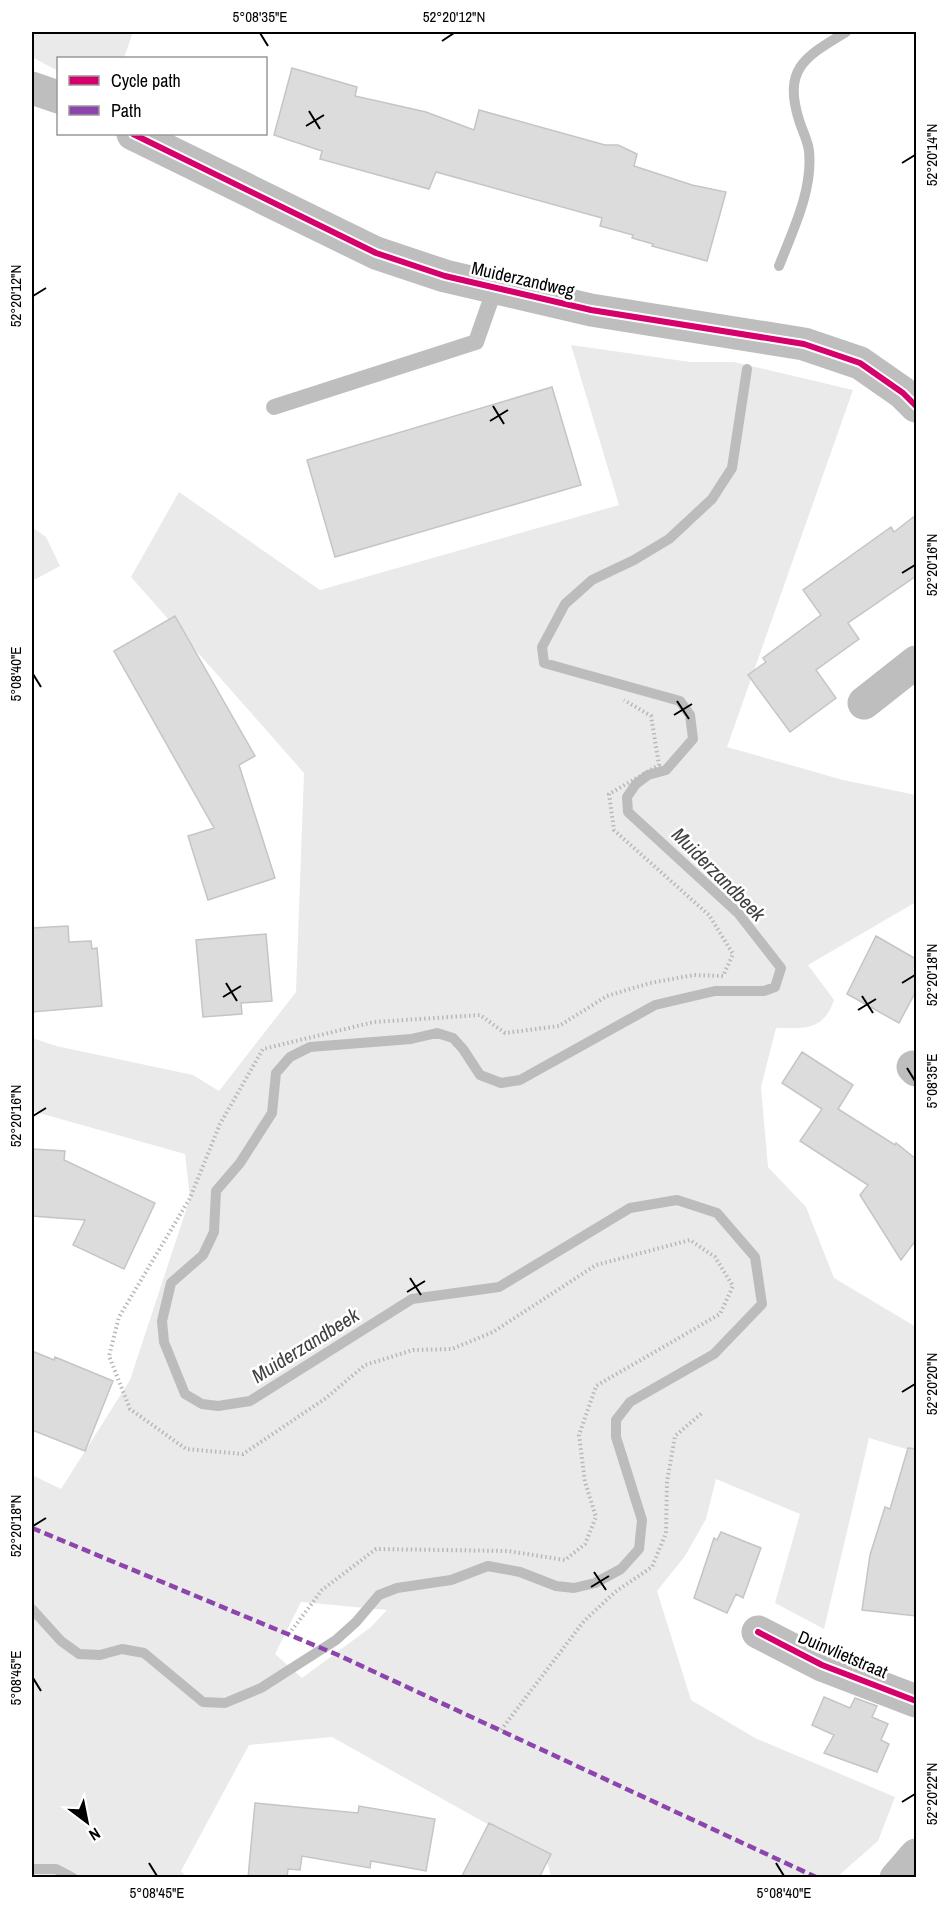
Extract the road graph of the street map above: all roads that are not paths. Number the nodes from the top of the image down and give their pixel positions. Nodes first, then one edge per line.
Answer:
1 (32, 88) edge
2 (57, 98) edge
3 (135, 135) edge
4 (495, 288) junction
5 (916, 406) edge
6 (274, 407) dead end
7 (916, 662) edge
8 (864, 703) dead end
9 (758, 1632) dead end
10 (916, 1701) edge
11 (916, 1855) edge
12 (896, 1878) edge

1 - 2 street
3 - 4 street, Muiderzandweg
4 - 5 street, Muiderzandweg
4 - 6 lane
7 - 8 street
9 - 10 street, Duinvlietstraat
11 - 12 street

